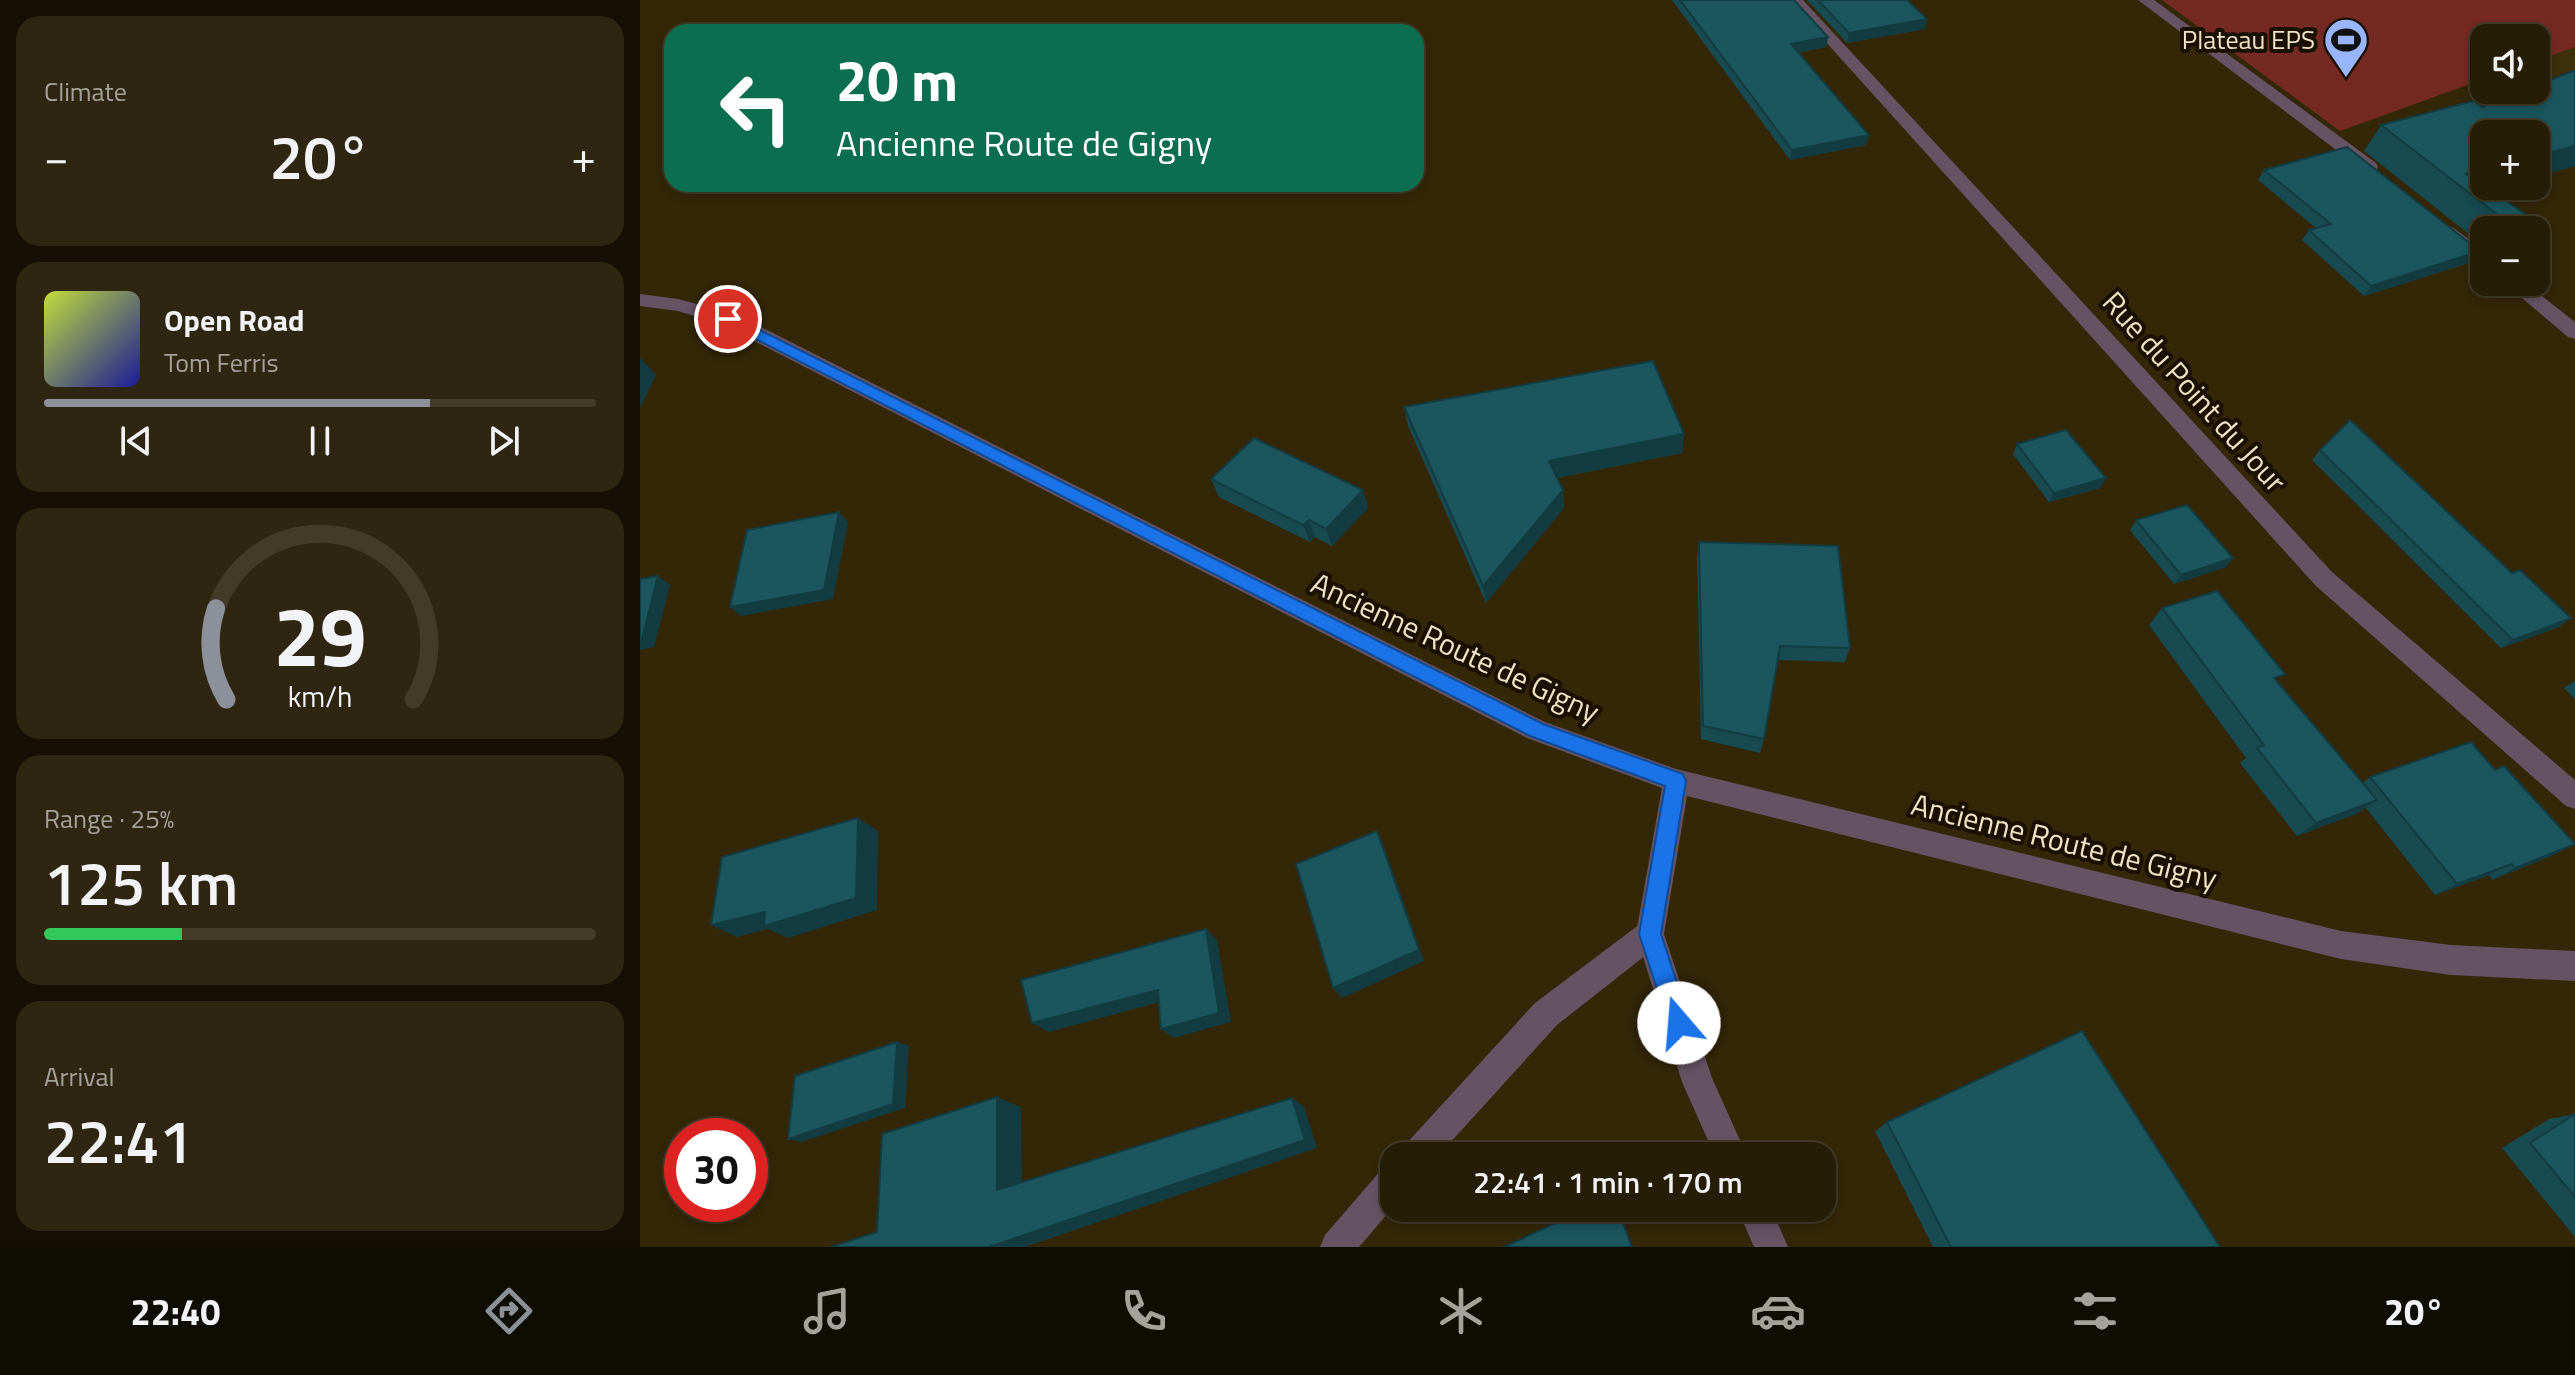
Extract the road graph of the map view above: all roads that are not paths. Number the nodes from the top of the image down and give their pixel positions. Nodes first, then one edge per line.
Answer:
1 (1795, 0) edge
2 (2145, 0) edge
3 (2386, 180) edge
4 (2435, 220) edge
5 (2470, 248) edge
6 (2530, 296) edge
7 (640, 300) edge
8 (2575, 332) edge
9 (1676, 781) junction
10 (2575, 797) edge
11 (1650, 934) junction
12 (2575, 966) edge
13 (1429, 1142) edge
14 (1725, 1142) edge
15 (1380, 1197) edge
16 (1760, 1222) edge
17 (1337, 1247) edge
18 (1771, 1247) edge

1 - 10 street, Rue du Point du Jour
2 - 3 street
4 - 5 street
6 - 8 street
7 - 9 street, Ancienne Route de Gigny
9 - 11 street
9 - 12 street, Ancienne Route de Gigny
11 - 13 street
11 - 14 street
15 - 17 street
16 - 18 street

